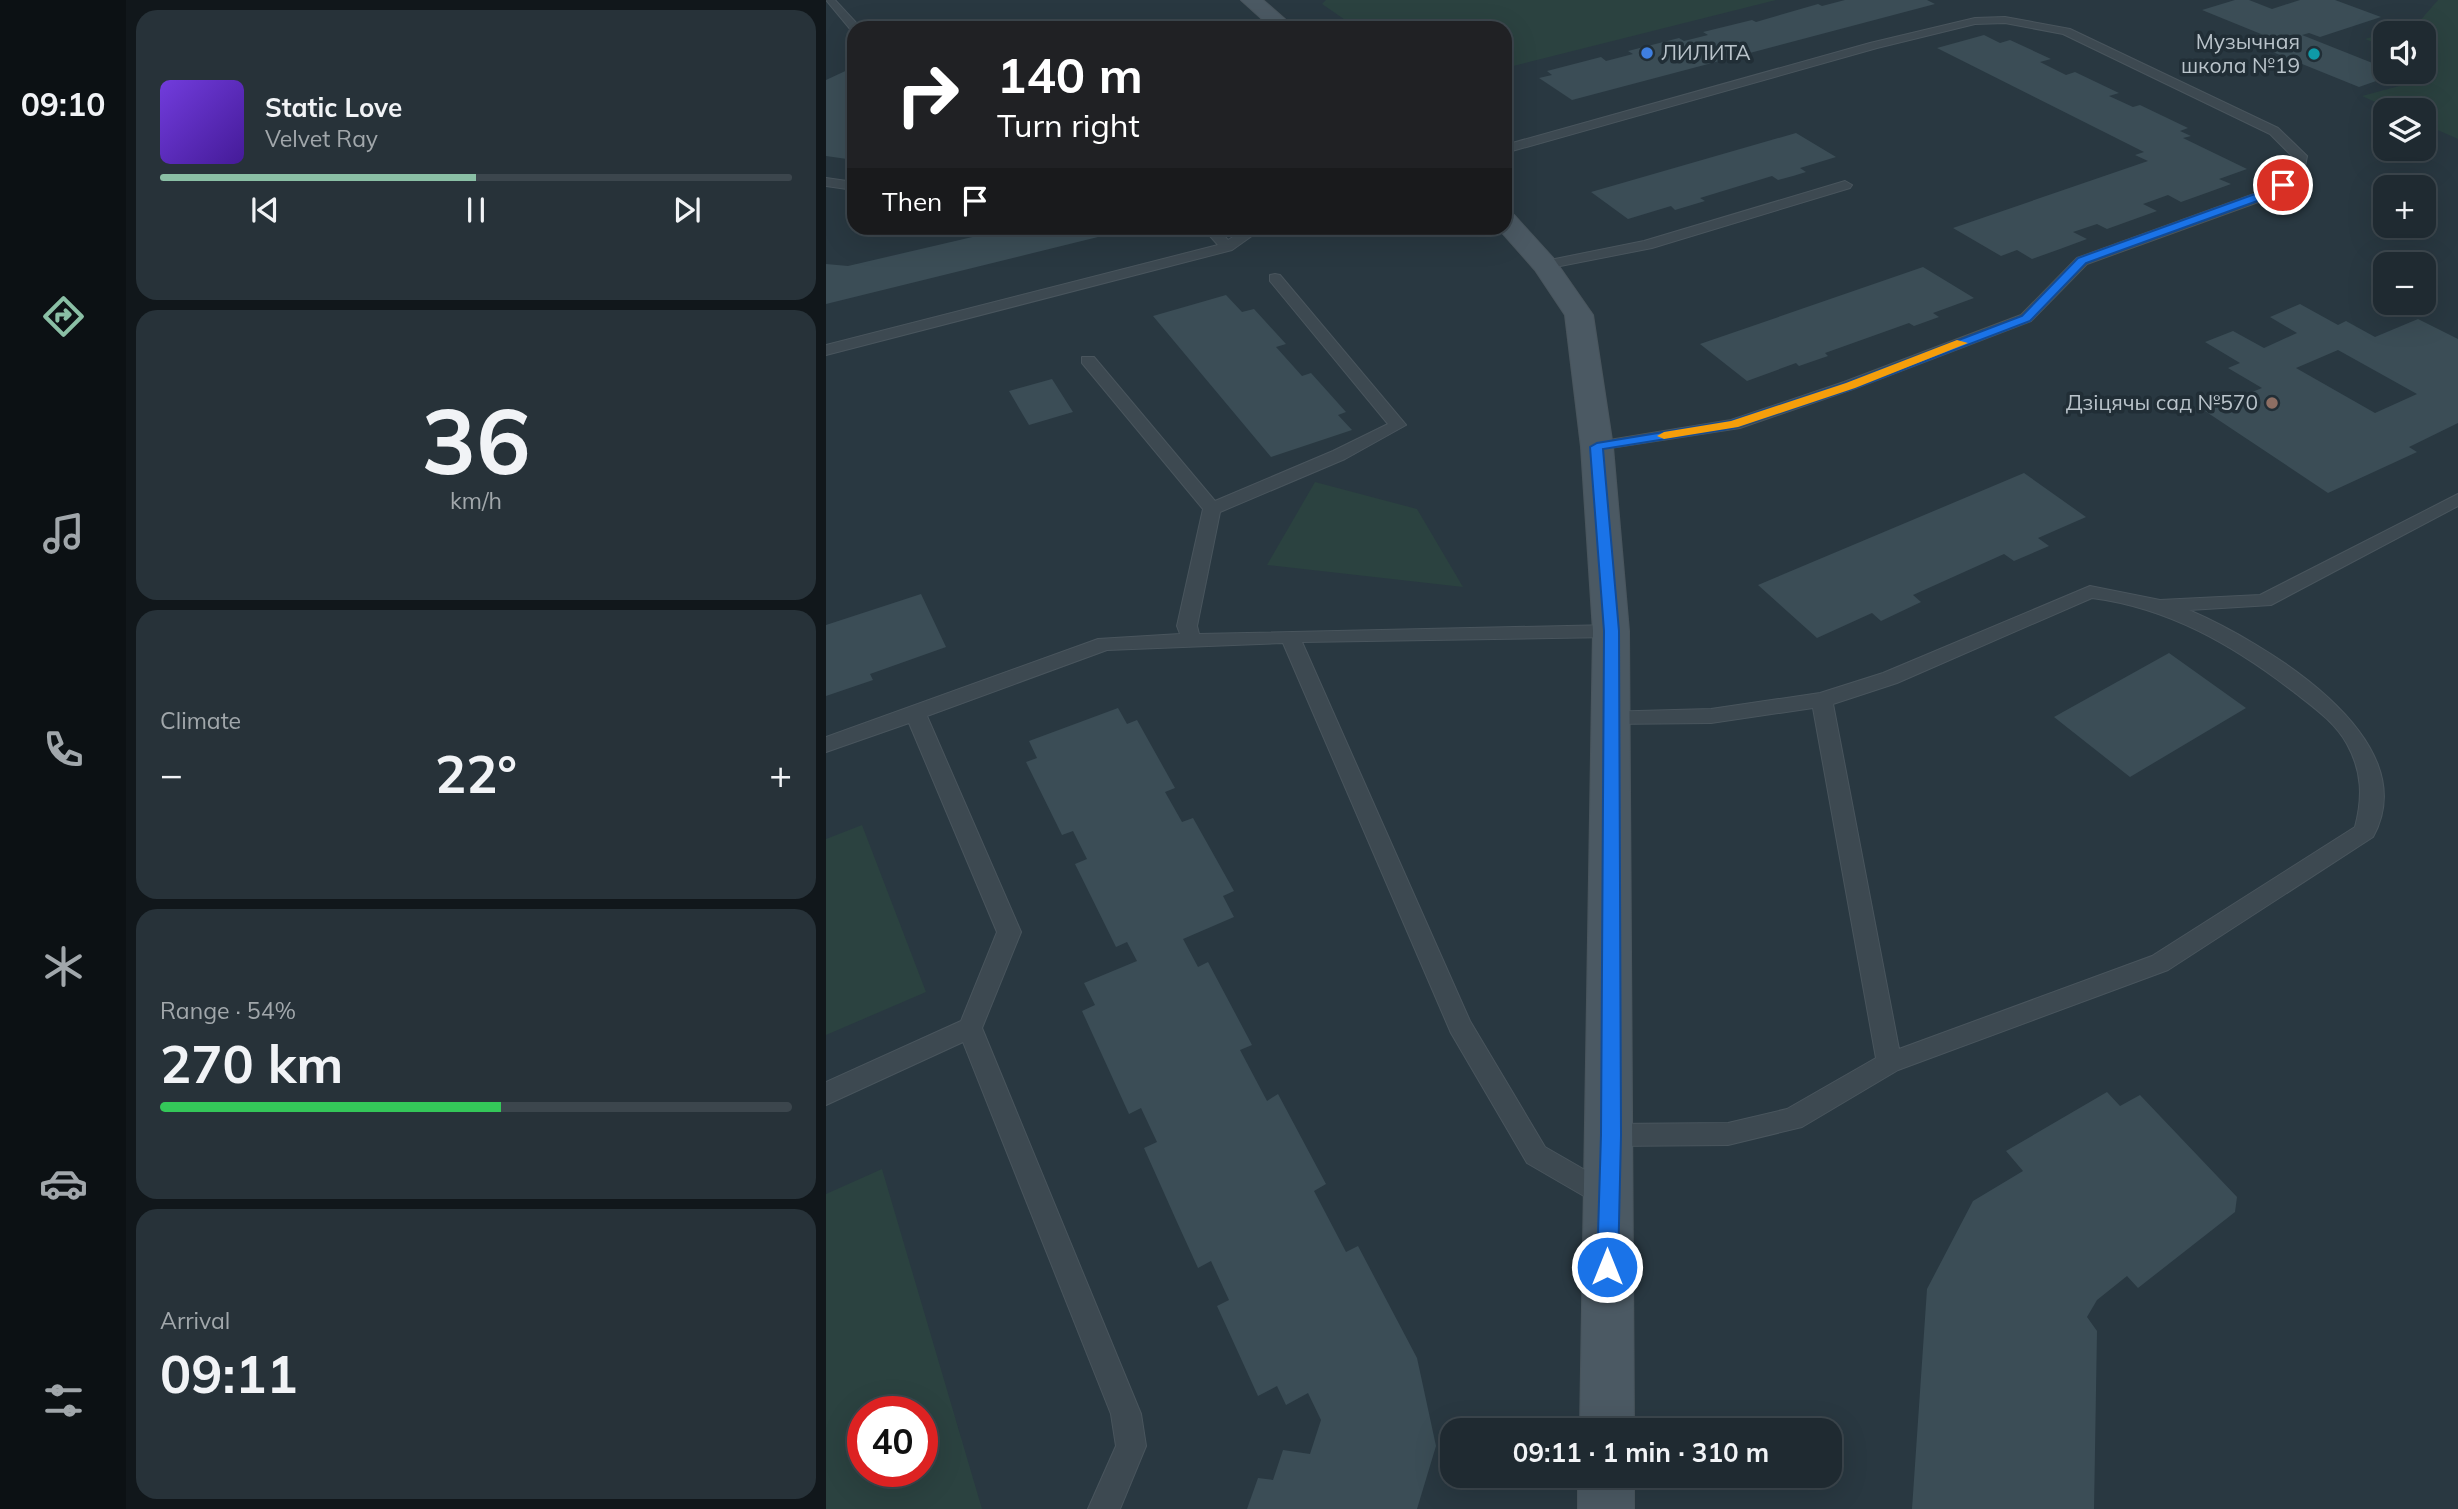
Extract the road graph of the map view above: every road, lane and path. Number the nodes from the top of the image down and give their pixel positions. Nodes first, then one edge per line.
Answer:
1 (829, 0) edge
2 (1251, 0) edge
3 (848, 21) edge
4 (1276, 21) edge
5 (1512, 147) edge
6 (826, 181) edge
7 (847, 185) edge
8 (1845, 185) dead end
9 (1512, 228) edge
10 (1216, 235) edge
11 (1245, 235) edge
12 (1227, 247) junction
13 (1545, 265) junction
14 (1275, 278) dead end
15 (826, 350) edge
16 (1088, 360) dead end
17 (1597, 447) junction
18 (2458, 499) edge
19 (1212, 509) junction
20 (2158, 605) junction
21 (1611, 631) junction
22 (1290, 636) junction
23 (1192, 640) junction
24 (1822, 699) junction
25 (915, 713) junction
26 (1609, 717) junction
27 (826, 745) edge
28 (970, 1028) junction
29 (1889, 1063) junction
30 (826, 1094) edge
31 (1611, 1135) junction
32 (1608, 1198) junction
33 (1606, 1418) edge
34 (1606, 1488) edge
35 (1104, 1509) edge
36 (1606, 1509) edge

1 - 3 lane
2 - 4 street
5 - 17 lane
6 - 7 lane
8 - 13 lane
9 - 13 street
10 - 12 lane
11 - 12 lane
12 - 15 lane
13 - 17 street
14 - 19 lane
16 - 19 lane
17 - 21 street
18 - 20 lane
19 - 23 lane
20 - 24 lane
20 - 29 lane
21 - 22 lane
21 - 26 street
22 - 23 lane
22 - 32 lane
23 - 25 lane
24 - 26 lane
24 - 29 lane
25 - 27 lane
25 - 28 lane
26 - 31 street
28 - 30 lane
28 - 35 lane
29 - 31 lane
31 - 32 street
32 - 33 street
34 - 36 street

